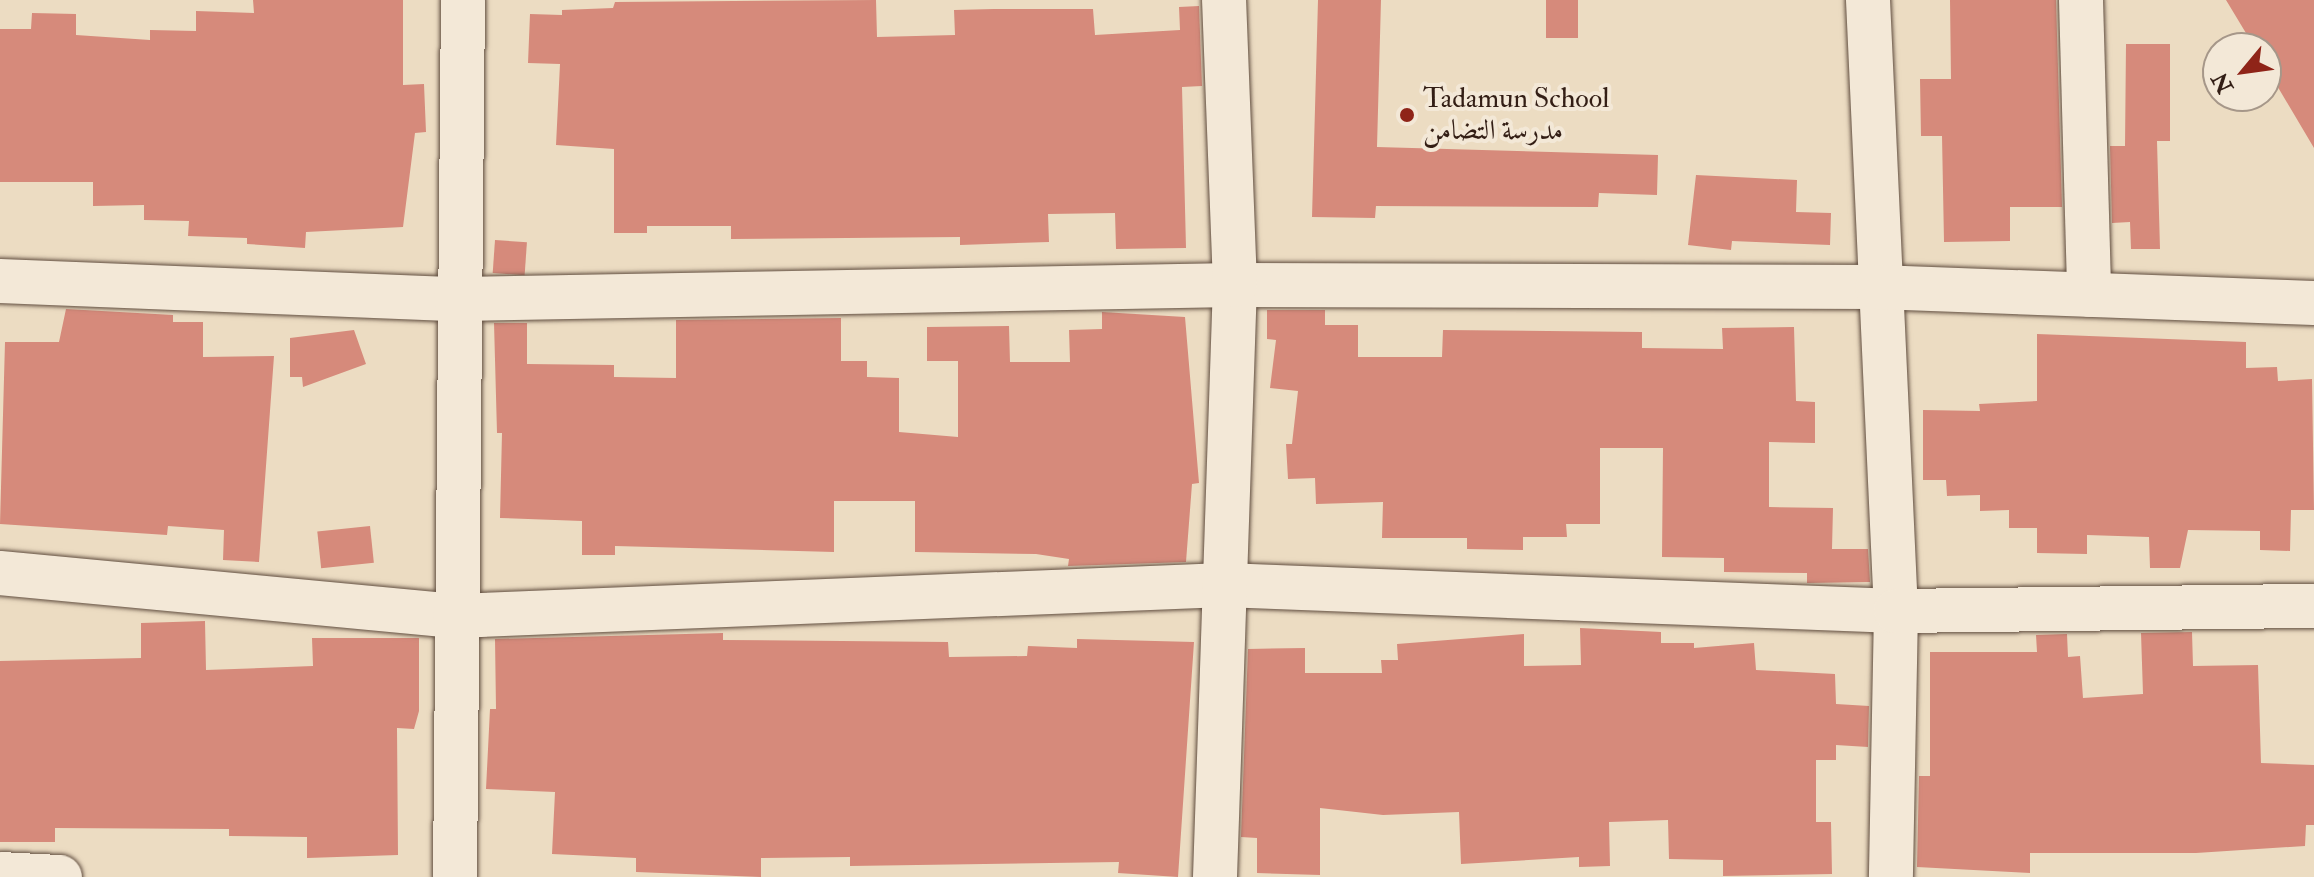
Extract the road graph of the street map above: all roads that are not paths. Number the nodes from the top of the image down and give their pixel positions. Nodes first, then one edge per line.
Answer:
1 (463, 0) edge
2 (1224, 0) edge
3 (1868, 0) edge
4 (2081, 0) edge
5 (0, 281) edge
6 (1235, 285) junction
7 (1877, 287) junction
8 (2089, 295) junction
9 (456, 299) junction
10 (2314, 303) edge
11 (0, 573) edge
12 (1224, 585) junction
13 (2314, 606) edge
14 (1896, 611) junction
15 (455, 616) junction
16 (0, 874) edge
17 (60, 877) edge
18 (455, 877) edge
19 (1215, 877) edge
20 (1891, 877) edge

1 - 9 street
2 - 6 street
3 - 7 street
4 - 8 street
5 - 9 street
6 - 7 street
6 - 9 street
6 - 12 street
7 - 8 street
7 - 14 street
8 - 10 street
9 - 15 street
11 - 15 street
12 - 14 street
12 - 15 street
12 - 19 street
13 - 14 street
14 - 20 street
15 - 18 street
16 - 17 street

